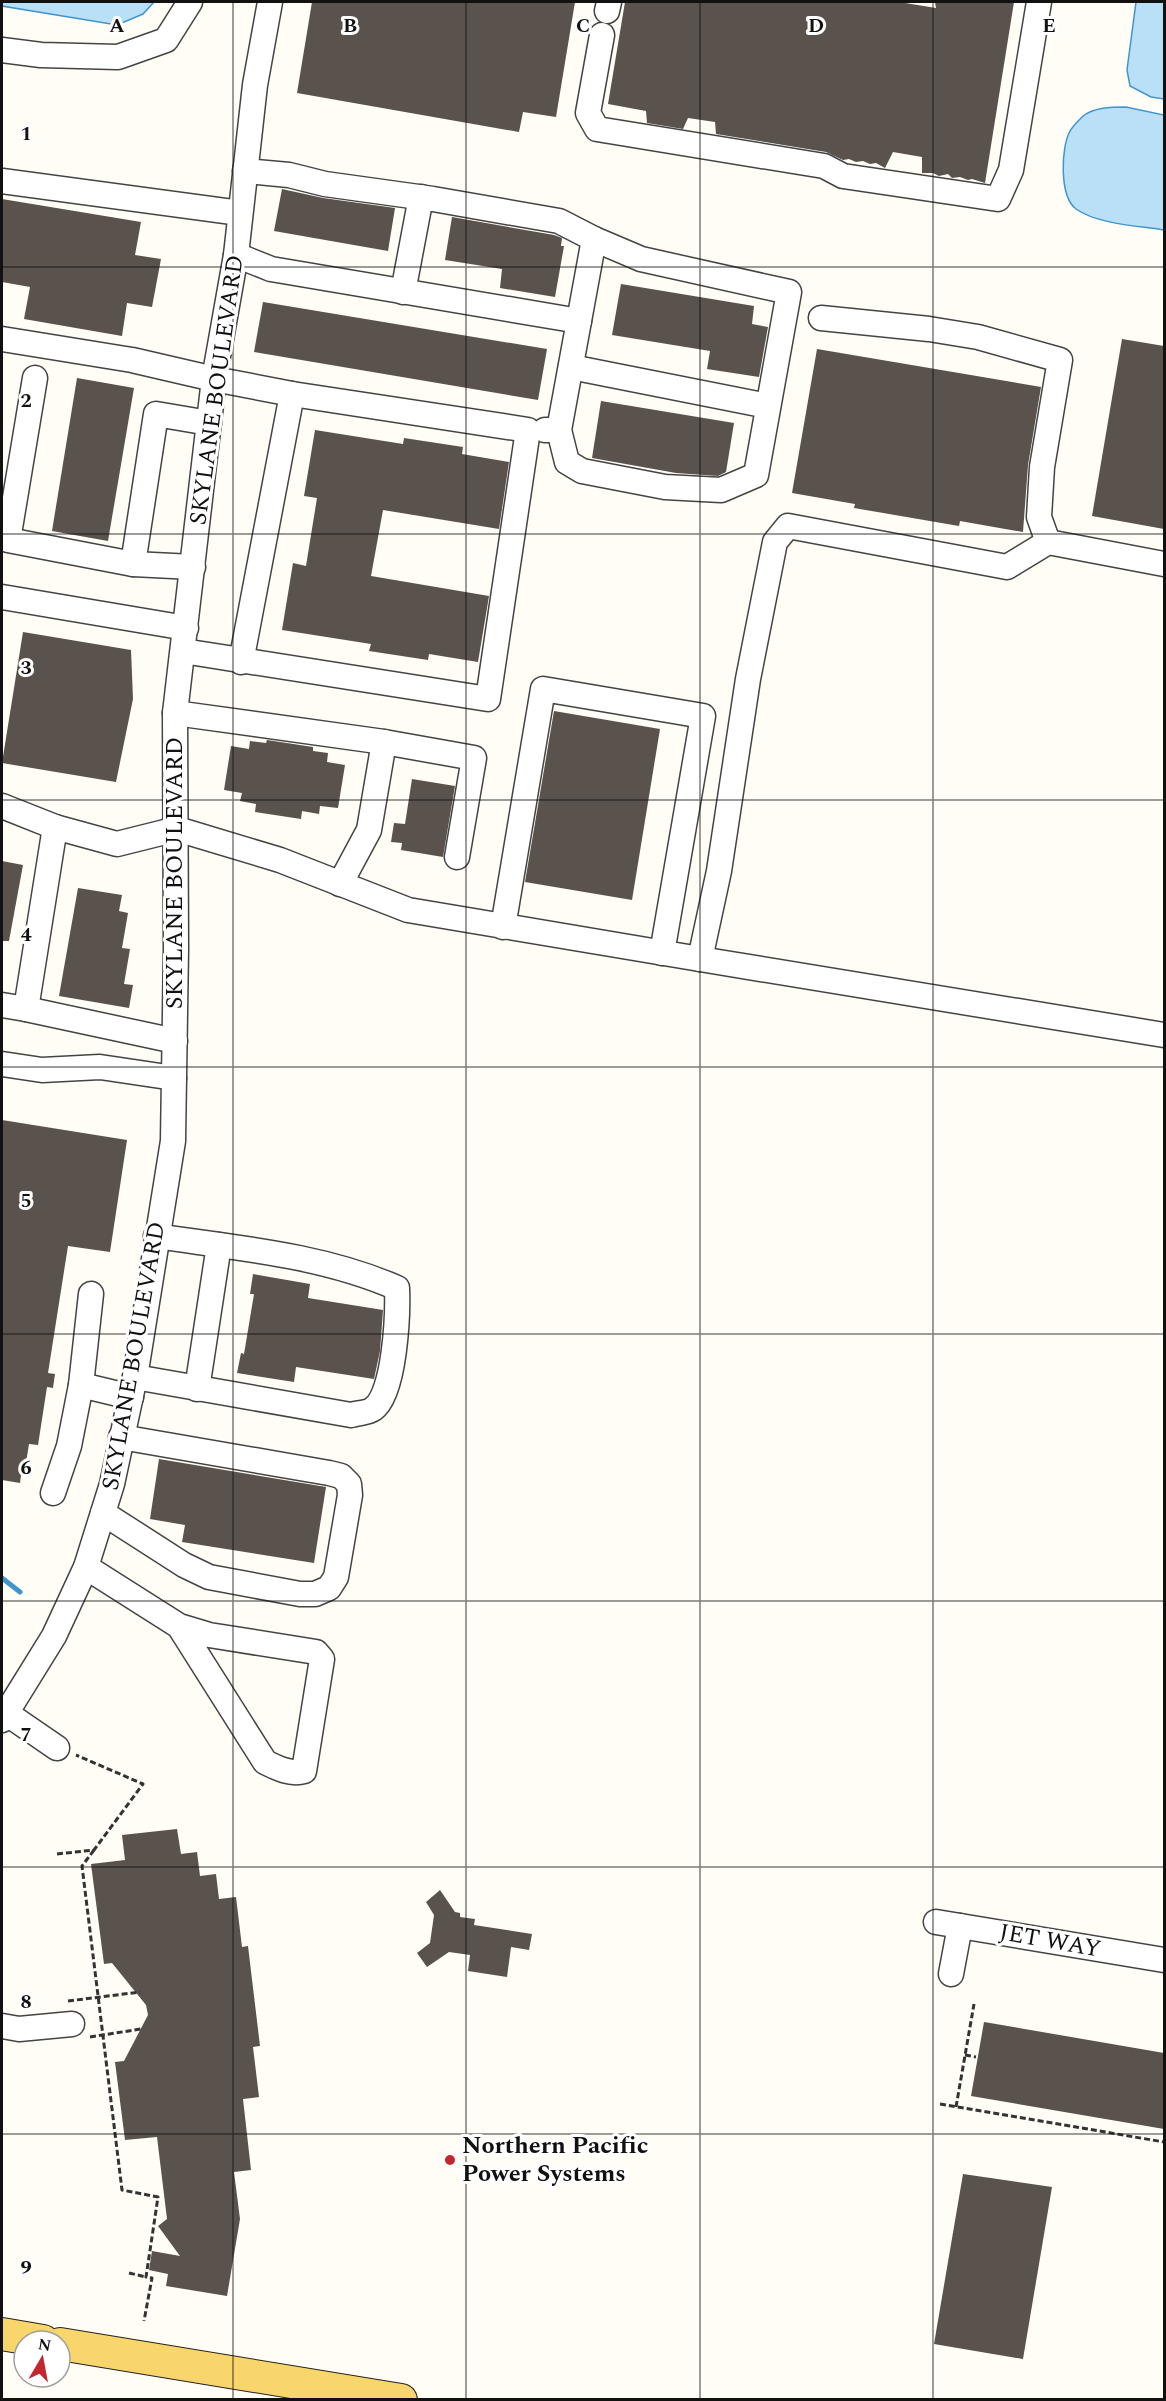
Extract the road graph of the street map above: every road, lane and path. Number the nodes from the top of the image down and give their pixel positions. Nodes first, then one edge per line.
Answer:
1 (190, 2) edge
2 (270, 2) edge
3 (1039, 2) edge
4 (602, 35) dead end
5 (2, 50) edge
6 (245, 171) junction
7 (2, 181) edge
8 (421, 197) junction
9 (240, 213) junction
10 (594, 239) junction
11 (236, 255) junction
12 (404, 292) junction
13 (821, 318) dead end
14 (579, 321) junction
15 (2, 339) edge
16 (571, 368) junction
17 (36, 378) dead end
18 (214, 379) junction
19 (292, 393) junction
20 (768, 406) junction
21 (209, 423) junction
22 (528, 430) junction
23 (559, 430) junction
24 (1048, 542) junction
25 (133, 564) junction
26 (1164, 564) edge
27 (193, 567) junction
28 (2, 597) edge
29 (184, 640) junction
30 (241, 662) junction
31 (175, 713) junction
32 (384, 742) junction
33 (2, 806) edge
34 (55, 827) junction
35 (177, 828) junction
36 (457, 857) dead end
37 (340, 884) junction
38 (503, 927) junction
39 (662, 953) junction
40 (700, 959) junction
41 (2, 1005) edge
42 (26, 1009) junction
43 (1164, 1035) edge
44 (175, 1041) junction
45 (2, 1064) edge
46 (174, 1078) junction
47 (156, 1236) junction
48 (219, 1245) junction
49 (91, 1294) dead end
50 (81, 1385) junction
51 (133, 1387) junction
52 (197, 1389) junction
53 (121, 1437) junction
54 (53, 1493) dead end
55 (103, 1513) junction
56 (86, 1567) junction
57 (179, 1626) junction
58 (6, 1703) edge
59 (57, 1748) joint
60 (94, 1850) junction
61 (57, 1854) dead end
62 (936, 1922) dead end
63 (960, 1926) junction
64 (1164, 1960) edge
65 (951, 1974) dead end
66 (140, 1992) dead end
67 (98, 1998) junction
68 (974, 2004) dead end
69 (2, 2011) edge
70 (74, 2018) junction
71 (2, 2026) edge
72 (141, 2029) dead end
73 (103, 2035) junction
74 (965, 2055) junction
75 (976, 2057) dead end
76 (940, 2104) dead end
77 (956, 2107) junction
78 (1164, 2142) edge
79 (129, 2273) dead end
80 (146, 2277) junction
81 (144, 2321) dead end
82 (72, 2346) edge
83 (401, 2400) edge

1 - 5 street
2 - 6 street, SKYLANE BOULEVARD
3 - 4 street
6 - 8 street
6 - 9 street, SKYLANE BOULEVARD
7 - 9 street
8 - 10 street
8 - 12 street
9 - 11 street, SKYLANE BOULEVARD
10 - 14 street
10 - 20 street
11 - 12 street
11 - 18 street, SKYLANE BOULEVARD
12 - 14 street
13 - 24 street
14 - 16 street
15 - 18 street
16 - 20 street
16 - 23 street
17 - 25 street
18 - 19 street
18 - 21 street, SKYLANE BOULEVARD
19 - 22 street
19 - 30 street
20 - 23 street
21 - 25 street
21 - 27 street, SKYLANE BOULEVARD
22 - 23 street
22 - 30 street
24 - 26 street
24 - 40 street
25 - 27 street
27 - 29 street, SKYLANE BOULEVARD
28 - 29 street
29 - 30 street
29 - 31 street, SKYLANE BOULEVARD
31 - 32 street
31 - 35 street, SKYLANE BOULEVARD
32 - 36 street
32 - 37 street
33 - 34 street
34 - 35 street
34 - 42 street
35 - 37 street
35 - 44 street, SKYLANE BOULEVARD
37 - 38 street
38 - 39 street
38 - 39 street
39 - 40 street
40 - 43 street
41 - 42 street
42 - 44 street
44 - 46 street, SKYLANE BOULEVARD
45 - 46 street
46 - 47 street, SKYLANE BOULEVARD
47 - 48 street
47 - 51 street, SKYLANE BOULEVARD
48 - 52 street
48 - 52 street
49 - 50 street
50 - 51 street
50 - 54 street
51 - 52 street
51 - 53 street, SKYLANE BOULEVARD
53 - 55 street, SKYLANE BOULEVARD
53 - 55 street
55 - 56 street, SKYLANE BOULEVARD
56 - 57 street
56 - 58 street, SKYLANE BOULEVARD
57 - 57 street
58 - 59 street
59 - 60 path
60 - 61 path
60 - 67 path
62 - 63 street, JET WAY
63 - 64 street, JET WAY
63 - 65 street
66 - 67 path
67 - 70 path
67 - 73 path
68 - 74 path
69 - 70 street
70 - 71 street
70 - 73 path
72 - 73 path
73 - 80 path
74 - 75 path
74 - 77 path
76 - 77 path
77 - 78 path
79 - 80 path
80 - 81 path
82 - 83 main road

